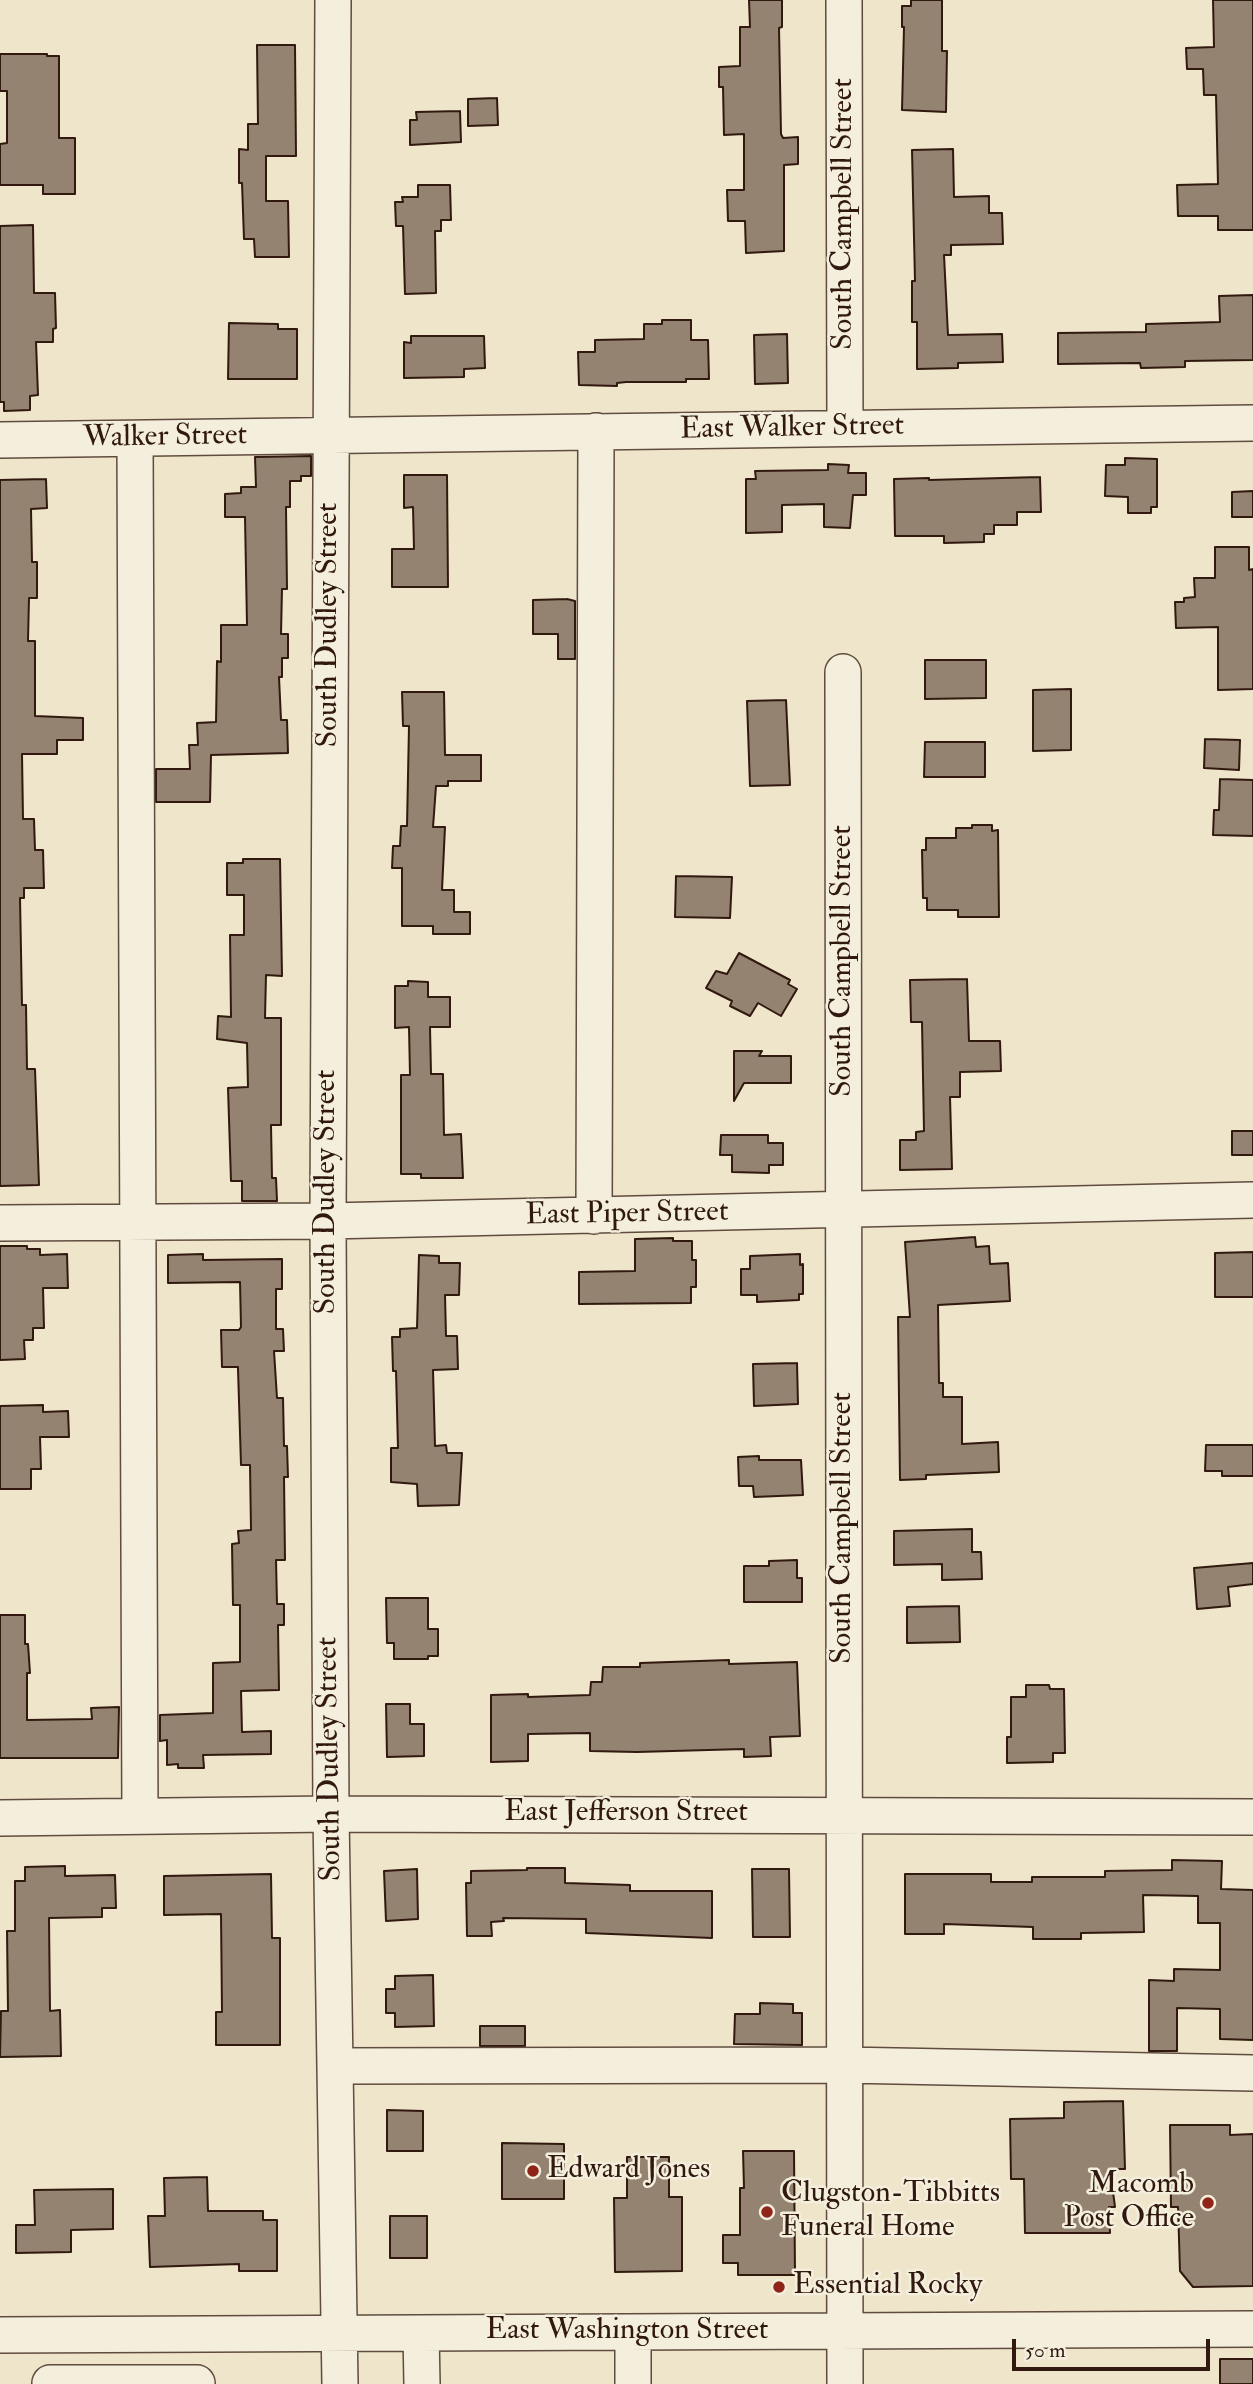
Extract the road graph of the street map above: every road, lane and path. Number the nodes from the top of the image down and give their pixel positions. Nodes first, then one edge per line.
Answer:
1 (332, 0) edge
2 (844, 0) edge
3 (1253, 423) edge
4 (845, 428) junction
5 (596, 432) junction
6 (331, 436) junction
7 (135, 439) junction
8 (0, 440) edge
9 (843, 672) dead end
10 (1253, 1200) edge
11 (845, 1211) junction
12 (594, 1216) junction
13 (328, 1221) junction
14 (138, 1222) junction
15 (0, 1223) edge
16 (331, 1814) junction
17 (844, 1815) junction
18 (140, 1816) junction
19 (1253, 1817) edge
20 (0, 1818) edge
21 (845, 2064) junction
22 (335, 2066) junction
23 (1253, 2073) edge
24 (1253, 2329) edge
25 (845, 2331) junction
26 (421, 2333) junction
27 (633, 2333) junction
28 (50, 2334) junction
29 (340, 2334) junction
30 (0, 2335) edge
31 (197, 2383) edge
32 (50, 2384) edge
33 (340, 2384) edge
34 (422, 2384) edge
35 (634, 2384) edge
36 (845, 2384) edge

1 - 6 street, South Dudley Street
2 - 4 street, South Campbell Street
3 - 4 street, East Walker Street
4 - 5 street, East Walker Street
5 - 6 street, East Walker Street
5 - 12 street
6 - 7 street, Walker Street
6 - 13 street, South Dudley Street
7 - 8 street, Walker Street
7 - 14 street
9 - 11 street, South Campbell Street
10 - 11 street, East Piper Street
11 - 12 street, East Piper Street
11 - 17 street, South Campbell Street
12 - 13 street, East Piper Street
13 - 14 street, East Piper Street
13 - 16 street, South Dudley Street
14 - 15 street, East Piper Street
14 - 18 street
16 - 17 street, East Jefferson Street
16 - 18 street, East Jefferson Street
16 - 22 street, South Dudley Street
17 - 19 street, East Jefferson Street
17 - 21 street, South Campbell Street
18 - 20 street, East Jefferson Street
21 - 22 street
21 - 23 street
21 - 25 street, South Campbell Street
22 - 29 street, South Dudley Street
24 - 25 street, East Washington Street
25 - 27 street, East Washington Street
25 - 36 street, South Campbell Street
26 - 27 street, East Washington Street
26 - 29 street, East Washington Street
26 - 34 street
27 - 35 street
28 - 29 street, East Washington Street
28 - 30 street, East Washington Street
28 - 32 street
29 - 33 street, South Dudley Street
31 - 32 street

